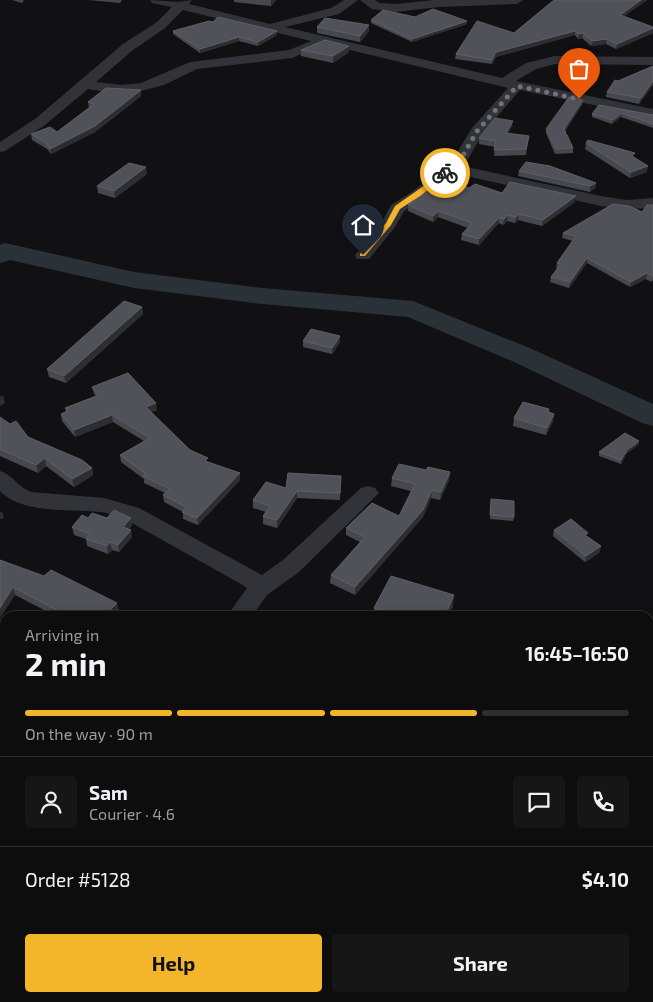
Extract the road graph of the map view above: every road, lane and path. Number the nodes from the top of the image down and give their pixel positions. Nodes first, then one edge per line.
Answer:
1 (156, 0) edge
2 (352, 0) edge
3 (366, 0) edge
4 (517, 0) edge
5 (183, 3) edge
6 (272, 27) junction
7 (324, 40) junction
8 (653, 61) edge
9 (85, 84) junction
10 (511, 85) junction
11 (653, 113) edge
12 (0, 148) edge
13 (451, 168) junction
14 (653, 203) edge
15 (363, 255) dead end
16 (0, 478) edge
17 (368, 493) dead end
18 (259, 589) junction
19 (243, 611) edge

1 - 5 street
2 - 6 street
3 - 4 street
5 - 6 street
5 - 9 street
6 - 7 street
7 - 9 street
7 - 10 street
8 - 10 street
9 - 12 street
10 - 11 street
10 - 13 street
13 - 14 street
13 - 15 street
16 - 18 street
17 - 18 street
18 - 19 street

